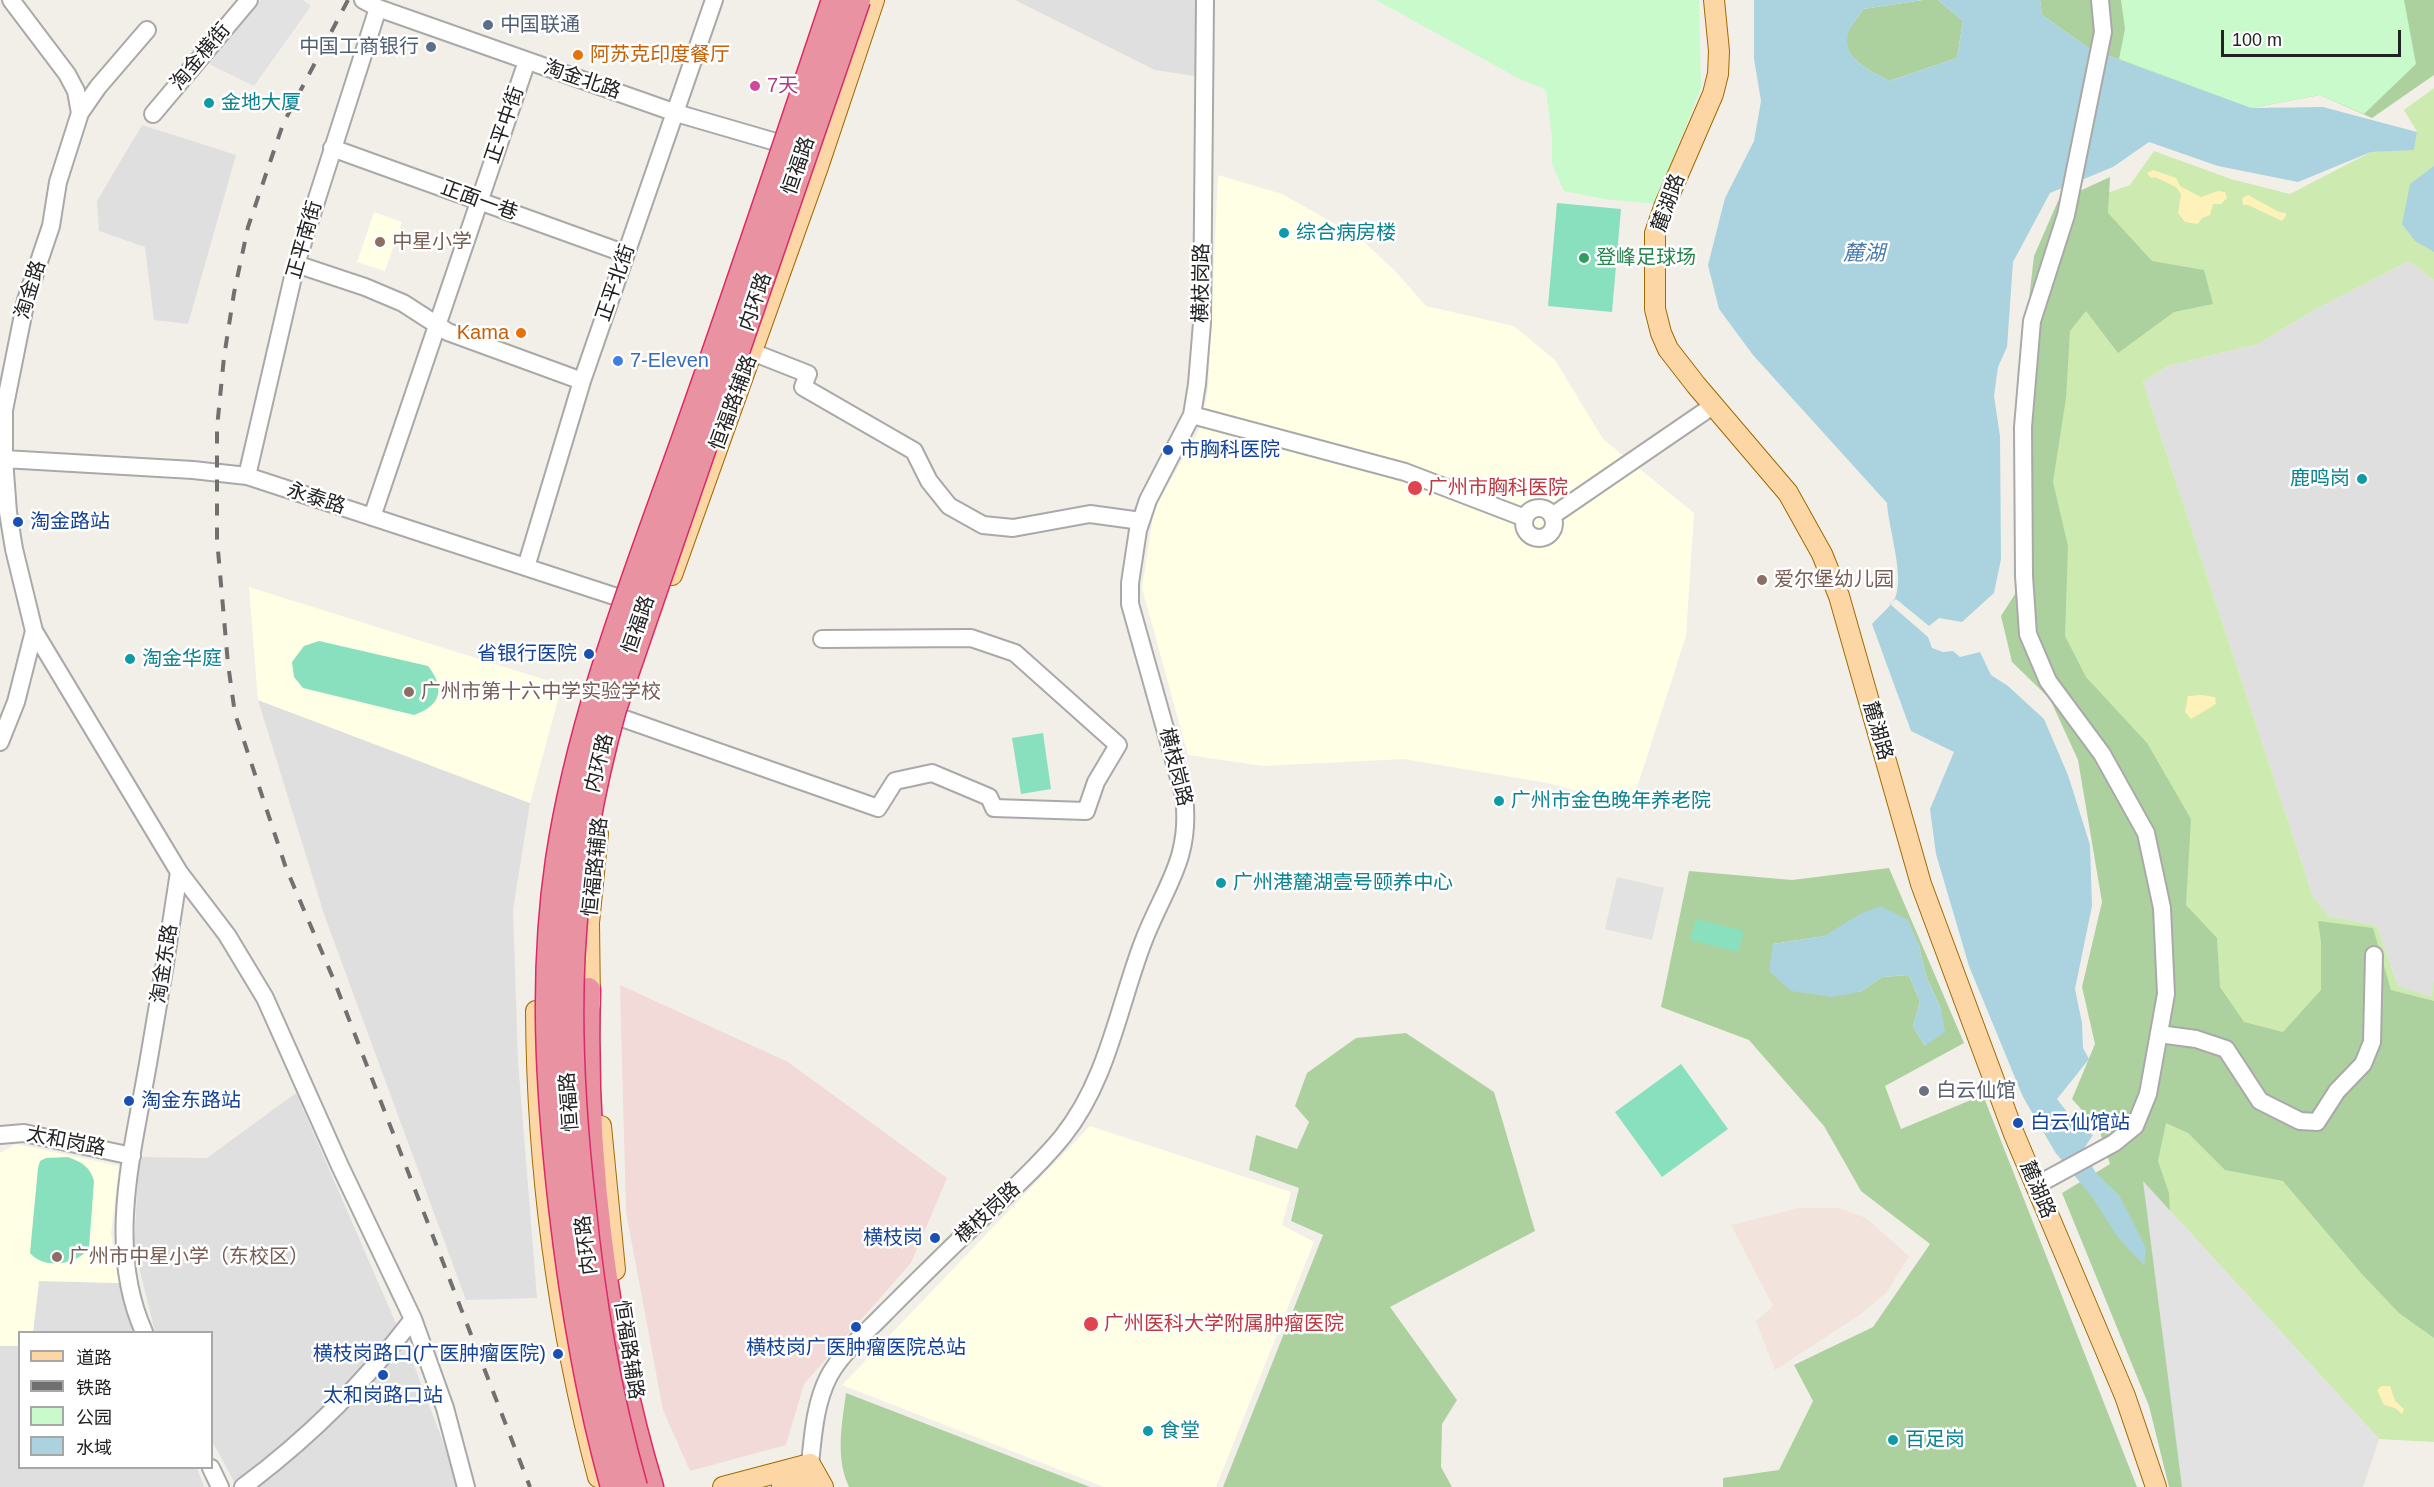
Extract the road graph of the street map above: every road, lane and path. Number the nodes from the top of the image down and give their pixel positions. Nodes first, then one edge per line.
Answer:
1 (11, 0) edge
2 (249, 0) edge
3 (714, 0) edge
4 (823, 0) edge
5 (836, 0) edge
6 (856, 0) edge
7 (874, 0) edge
8 (1205, 0) edge
9 (1714, 0) edge
10 (2100, 0) edge
11 (370, 4) edge
12 (147, 30) dead end
13 (527, 61) junction
14 (80, 113) junction
15 (676, 113) junction
16 (153, 114) dead end
17 (790, 146) junction
18 (332, 148) junction
19 (479, 201) junction
20 (626, 254) junction
21 (296, 264) junction
22 (437, 325) junction
23 (752, 352) junction
24 (582, 381) junction
25 (1714, 405) junction
26 (1191, 415) junction
27 (4, 459) junction
28 (247, 476) junction
29 (1552, 516) junction
30 (372, 517) junction
31 (1525, 518) junction
32 (1141, 521) junction
33 (526, 567) junction
34 (617, 597) junction
35 (34, 631) junction
36 (822, 639) dead end
37 (602, 711) junction
38 (0, 742) edge
39 (179, 872) junction
40 (568, 954) junction
41 (2374, 955) dead end
42 (588, 990) junction
43 (2159, 1034) junction
44 (0, 1135) edge
45 (132, 1156) junction
46 (2035, 1186) junction
47 (413, 1319) junction
48 (144, 1331) edge
49 (212, 1469) edge
50 (811, 1480) edge
51 (220, 1487) edge
52 (243, 1487) edge
53 (466, 1487) edge
54 (601, 1487) edge
55 (614, 1487) edge
56 (633, 1487) edge
57 (652, 1487) edge
58 (723, 1487) edge
59 (782, 1487) edge
60 (2156, 1487) edge

1 - 14 street
2 - 16 street, 淘金横街
3 - 15 street, 正平北街
4 - 17 main road, 恒福路辅路
5 - 17 main road, 恒福路
5 - 55 highway, 内环路, bridge
6 - 17 main road, 恒福路
6 - 56 highway, 内环路, bridge
7 - 23 main road, 恒福路辅路
8 - 26 street, 横枝岗路
9 - 25 main road, 麓湖路
10 - 43 street
11 - 13 street, 淘金北路
11 - 18 street, 正平南街
12 - 14 street, 淘金路
13 - 15 street, 淘金北路
13 - 19 street, 正平中街
14 - 27 street, 淘金路
15 - 17 street, 淘金北路
15 - 20 street, 正平北街
17 - 34 main road, 恒福路辅路
17 - 37 main road, 恒福路
18 - 19 street, 正面一巷
18 - 21 street, 正平南街
19 - 20 street, 正面一巷
19 - 22 street, 正平中街
20 - 24 street, 正平北街
21 - 22 street
21 - 28 street, 正平南街
22 - 24 street
22 - 30 street, 正平中街
23 - 32 street
23 - 37 main road, 恒福路辅路
24 - 33 street, 正平北街
25 - 29 street
25 - 46 main road, 麓湖路
26 - 31 street
26 - 32 street, 横枝岗路
27 - 28 street, 永泰路
27 - 35 street, 淘金路
28 - 30 street, 永泰路
29 - 31 street
29 - 31 street
30 - 33 street, 永泰路
32 - 50 street, 横枝岗路
33 - 34 street, 永泰路
34 - 37 main road, 恒福路辅路
35 - 38 street, 淘金路
35 - 39 street
36 - 37 street
37 - 40 main road, 恒福路
37 - 42 main road, 恒福路辅路
37 - 54 main road, 恒福路辅路
37 - 55 main road, 恒福路
39 - 45 street, 淘金东路
39 - 47 street
40 - 42 main road
40 - 56 main road, 恒福路
41 - 43 street
42 - 57 main road, 恒福路辅路
42 - 57 highway
43 - 46 street
44 - 45 street, 太和岗路
45 - 48 street, 淘金东路
46 - 60 main road, 麓湖路
47 - 52 street
47 - 53 street
49 - 51 street
50 - 58 main road
50 - 59 main road

